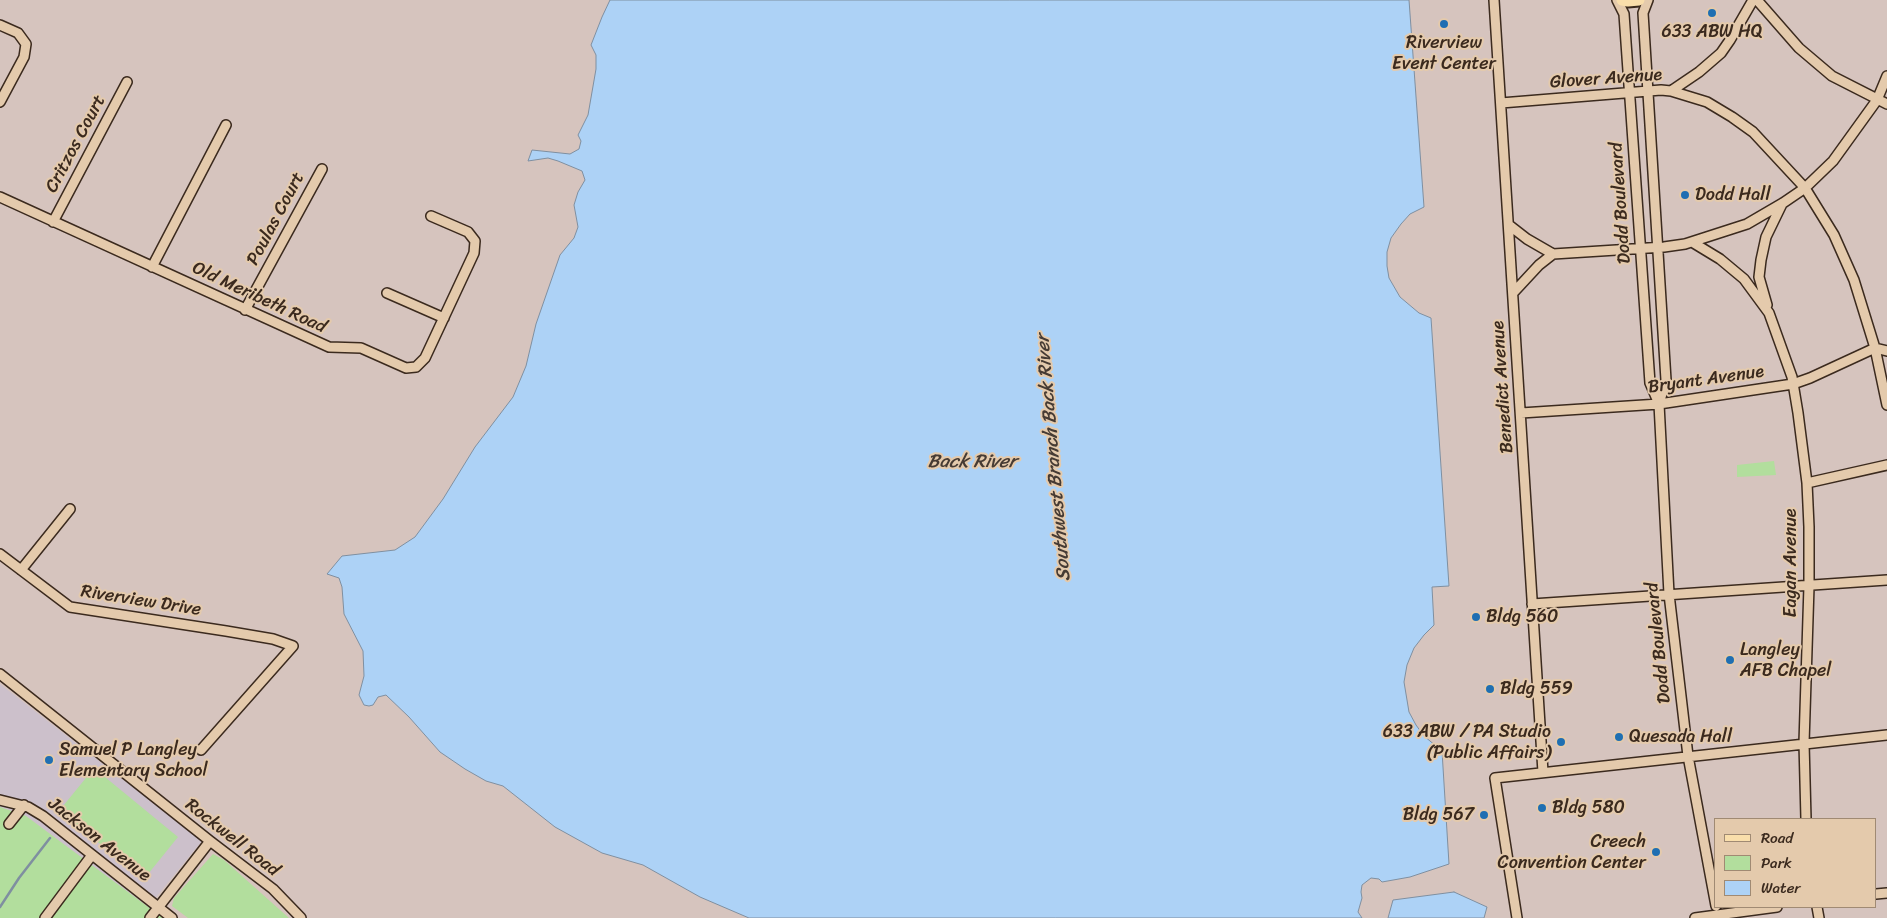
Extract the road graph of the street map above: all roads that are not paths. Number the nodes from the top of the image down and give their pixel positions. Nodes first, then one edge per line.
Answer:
1 (1494, 0) edge
2 (1617, 0) edge
3 (1622, 0) edge
4 (1639, 0) edge
5 (1648, 0) edge
6 (1753, 0) edge
7 (1757, 0) edge
8 (0, 25) edge
9 (1887, 76) edge
10 (127, 82) dead end
11 (1648, 91) junction
12 (1671, 91) junction
13 (1630, 93) junction
14 (1877, 100) junction
15 (0, 102) edge
16 (1501, 103) junction
17 (1887, 104) edge
18 (226, 125) dead end
19 (322, 169) dead end
20 (1804, 188) junction
21 (0, 197) edge
22 (1783, 204) junction
23 (431, 216) dead end
24 (54, 222) junction
25 (1509, 225) junction
26 (1692, 242) junction
27 (1658, 247) junction
28 (1640, 248) junction
29 (1553, 254) junction
30 (152, 267) junction
31 (388, 293) dead end
32 (1513, 293) junction
33 (246, 310) junction
34 (1769, 313) junction
35 (444, 318) junction
36 (1875, 348) junction
37 (1887, 351) edge
38 (1792, 384) junction
39 (1659, 404) junction
40 (1887, 405) edge
41 (1521, 413) junction
42 (1887, 465) edge
43 (1807, 483) junction
44 (70, 509) dead end
45 (0, 554) edge
46 (21, 570) junction
47 (1887, 580) edge
48 (1809, 586) junction
49 (1669, 594) junction
50 (1532, 604) junction
51 (0, 674) edge
52 (1887, 735) edge
53 (1804, 743) junction
54 (201, 750) dead end
55 (1688, 756) junction
56 (1543, 772) junction
57 (0, 800) edge
58 (24, 806) junction
59 (1806, 818) edge
60 (9, 824) dead end
61 (210, 841) junction
62 (92, 855) junction
63 (1714, 895) edge
64 (159, 907) junction
65 (1762, 908) edge
66 (1717, 911) edge
67 (45, 918) edge
68 (150, 918) edge
69 (172, 918) edge
70 (301, 918) edge
71 (1517, 918) edge
72 (1695, 918) edge

1 - 16 street, Benedict Avenue
2 - 13 street, Dodd Boulevard
3 - 4 main road
5 - 11 street, Dodd Boulevard
6 - 12 street
7 - 14 street
8 - 15 street
9 - 14 street
10 - 24 street, Critzos Court
11 - 12 street, Glover Avenue
11 - 13 street, Glover Avenue
11 - 27 street, Dodd Boulevard
12 - 20 street, Glover Avenue
13 - 16 street, Glover Avenue
13 - 28 street, Dodd Boulevard
14 - 17 street
14 - 20 street
16 - 25 street, Benedict Avenue
18 - 30 street
19 - 33 street, Poulas Court
20 - 22 street
20 - 36 street, Glover Avenue
21 - 24 street, Old Meribeth Road
22 - 26 street
22 - 34 street, Eagan Avenue
23 - 35 street, Old Meribeth Road
24 - 30 street, Old Meribeth Road
25 - 29 street
25 - 32 street, Benedict Avenue
26 - 27 street
26 - 34 street, Eagan Avenue
27 - 28 street
27 - 39 street, Dodd Boulevard
28 - 29 street
28 - 39 street, Dodd Boulevard
29 - 32 street
30 - 33 street, Old Meribeth Road
31 - 35 street
32 - 41 street, Benedict Avenue
33 - 35 street, Old Meribeth Road
34 - 38 street, Eagan Avenue
36 - 37 street
36 - 38 street, Bryant Avenue
36 - 40 street, Glover Avenue
38 - 39 street, Bryant Avenue
38 - 43 street, Eagan Avenue
39 - 41 street, Bryant Avenue
39 - 49 street, Dodd Boulevard
41 - 50 street, Benedict Avenue
42 - 43 street
43 - 48 street, Eagan Avenue
44 - 46 street
45 - 46 street, Riverview Drive
46 - 54 street, Riverview Drive
47 - 48 street
48 - 49 street
48 - 53 street, Eagan Avenue
49 - 50 street
49 - 55 street, Dodd Boulevard
50 - 56 street, Benedict Avenue
51 - 61 street, Rockwell Road
52 - 53 street
53 - 55 street
53 - 59 street, Eagan Avenue
55 - 56 street
55 - 63 street, Dodd Boulevard
56 - 71 street
57 - 58 street, Jackson Avenue
58 - 60 street
58 - 62 street, Jackson Avenue
61 - 64 street
61 - 70 street, Rockwell Road
62 - 64 street, Jackson Avenue
62 - 67 street
64 - 68 street
64 - 69 street, Jackson Avenue
65 - 66 street
66 - 72 street

